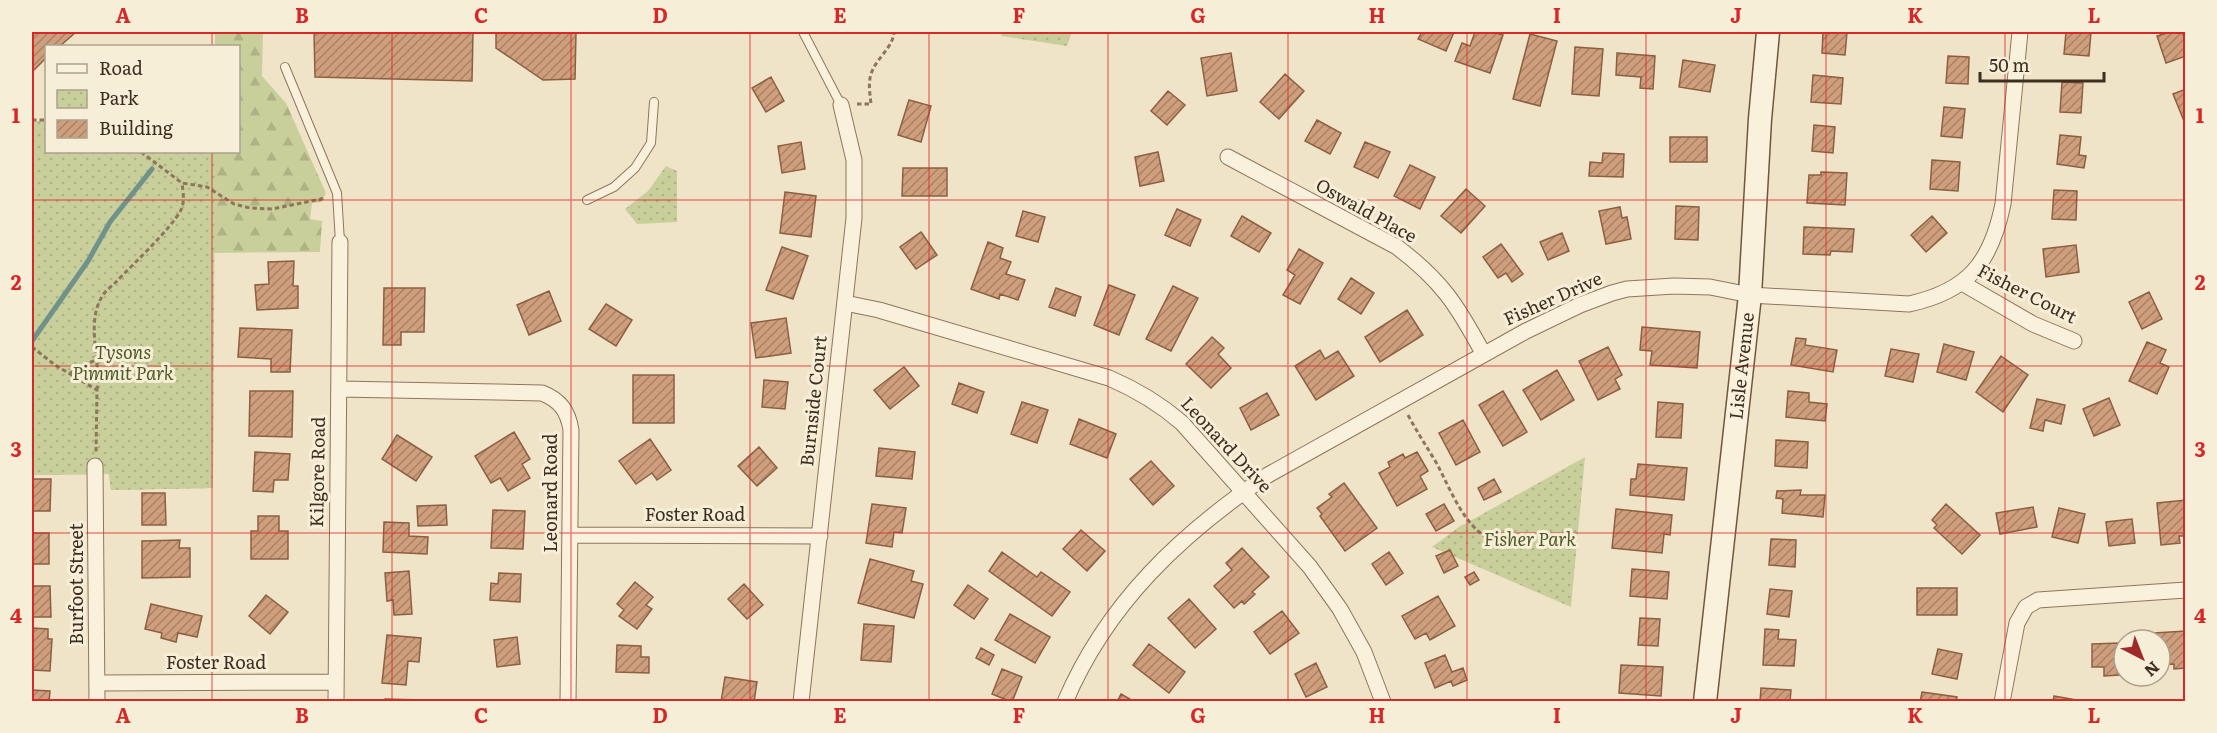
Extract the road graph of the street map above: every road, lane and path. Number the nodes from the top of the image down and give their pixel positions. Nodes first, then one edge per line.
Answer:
1 (803, 32) edge
2 (894, 32) edge
3 (1768, 32) edge
4 (2020, 32) edge
5 (285, 67) dead end
6 (654, 102) dead end
7 (841, 105) junction
8 (142, 153) edge
9 (1228, 157) dead end
10 (182, 183) junction
11 (337, 193) junction
12 (588, 200) dead end
13 (340, 242) joint
14 (1962, 282) junction
15 (1750, 295) junction
16 (845, 303) junction
17 (2074, 341) dead end
18 (32, 347) edge
19 (1483, 353) junction
20 (97, 359) junction
21 (69, 374) junction
22 (339, 389) junction
23 (97, 390) junction
24 (1401, 400) junction
25 (95, 466) joint
26 (1243, 492) junction
27 (570, 535) junction
28 (820, 536) junction
29 (1526, 543) dead end
30 (2186, 590) edge
31 (336, 682) junction
32 (97, 683) junction
33 (97, 702) edge
34 (336, 702) edge
35 (568, 702) edge
36 (801, 702) edge
37 (1065, 702) edge
38 (1383, 702) edge
39 (1705, 702) edge
40 (2002, 702) edge

1 - 7 lane
2 - 7 path
3 - 15 street, Lisle Avenue
4 - 14 street, Fisher Drive
5 - 11 lane
6 - 12 lane
7 - 16 street, Burnside Court
8 - 10 path
9 - 19 street, Oswald Place
10 - 11 path
10 - 20 path
11 - 13 lane
13 - 22 street, Kilgore Road
14 - 15 street, Fisher Drive
14 - 17 street, Fisher Court
15 - 19 street, Fisher Drive
15 - 39 street, Lisle Avenue
16 - 26 street, Leonard Drive
16 - 28 street, Burnside Court
18 - 21 path
19 - 24 street, Fisher Drive
20 - 21 path
20 - 23 path
21 - 23 path
22 - 27 street, Leonard Road
22 - 31 street, Kilgore Road
23 - 25 path
24 - 26 street, Fisher Drive
24 - 29 path
25 - 32 street, Burfoot Street
26 - 37 street, Fisher Drive
26 - 38 street, Leonard Drive
27 - 28 street, Foster Road
27 - 35 street, Leonard Road
28 - 36 street, Burnside Court
30 - 40 street
31 - 32 street, Foster Road
31 - 34 street, Kilgore Road
32 - 33 street, Burfoot Street

